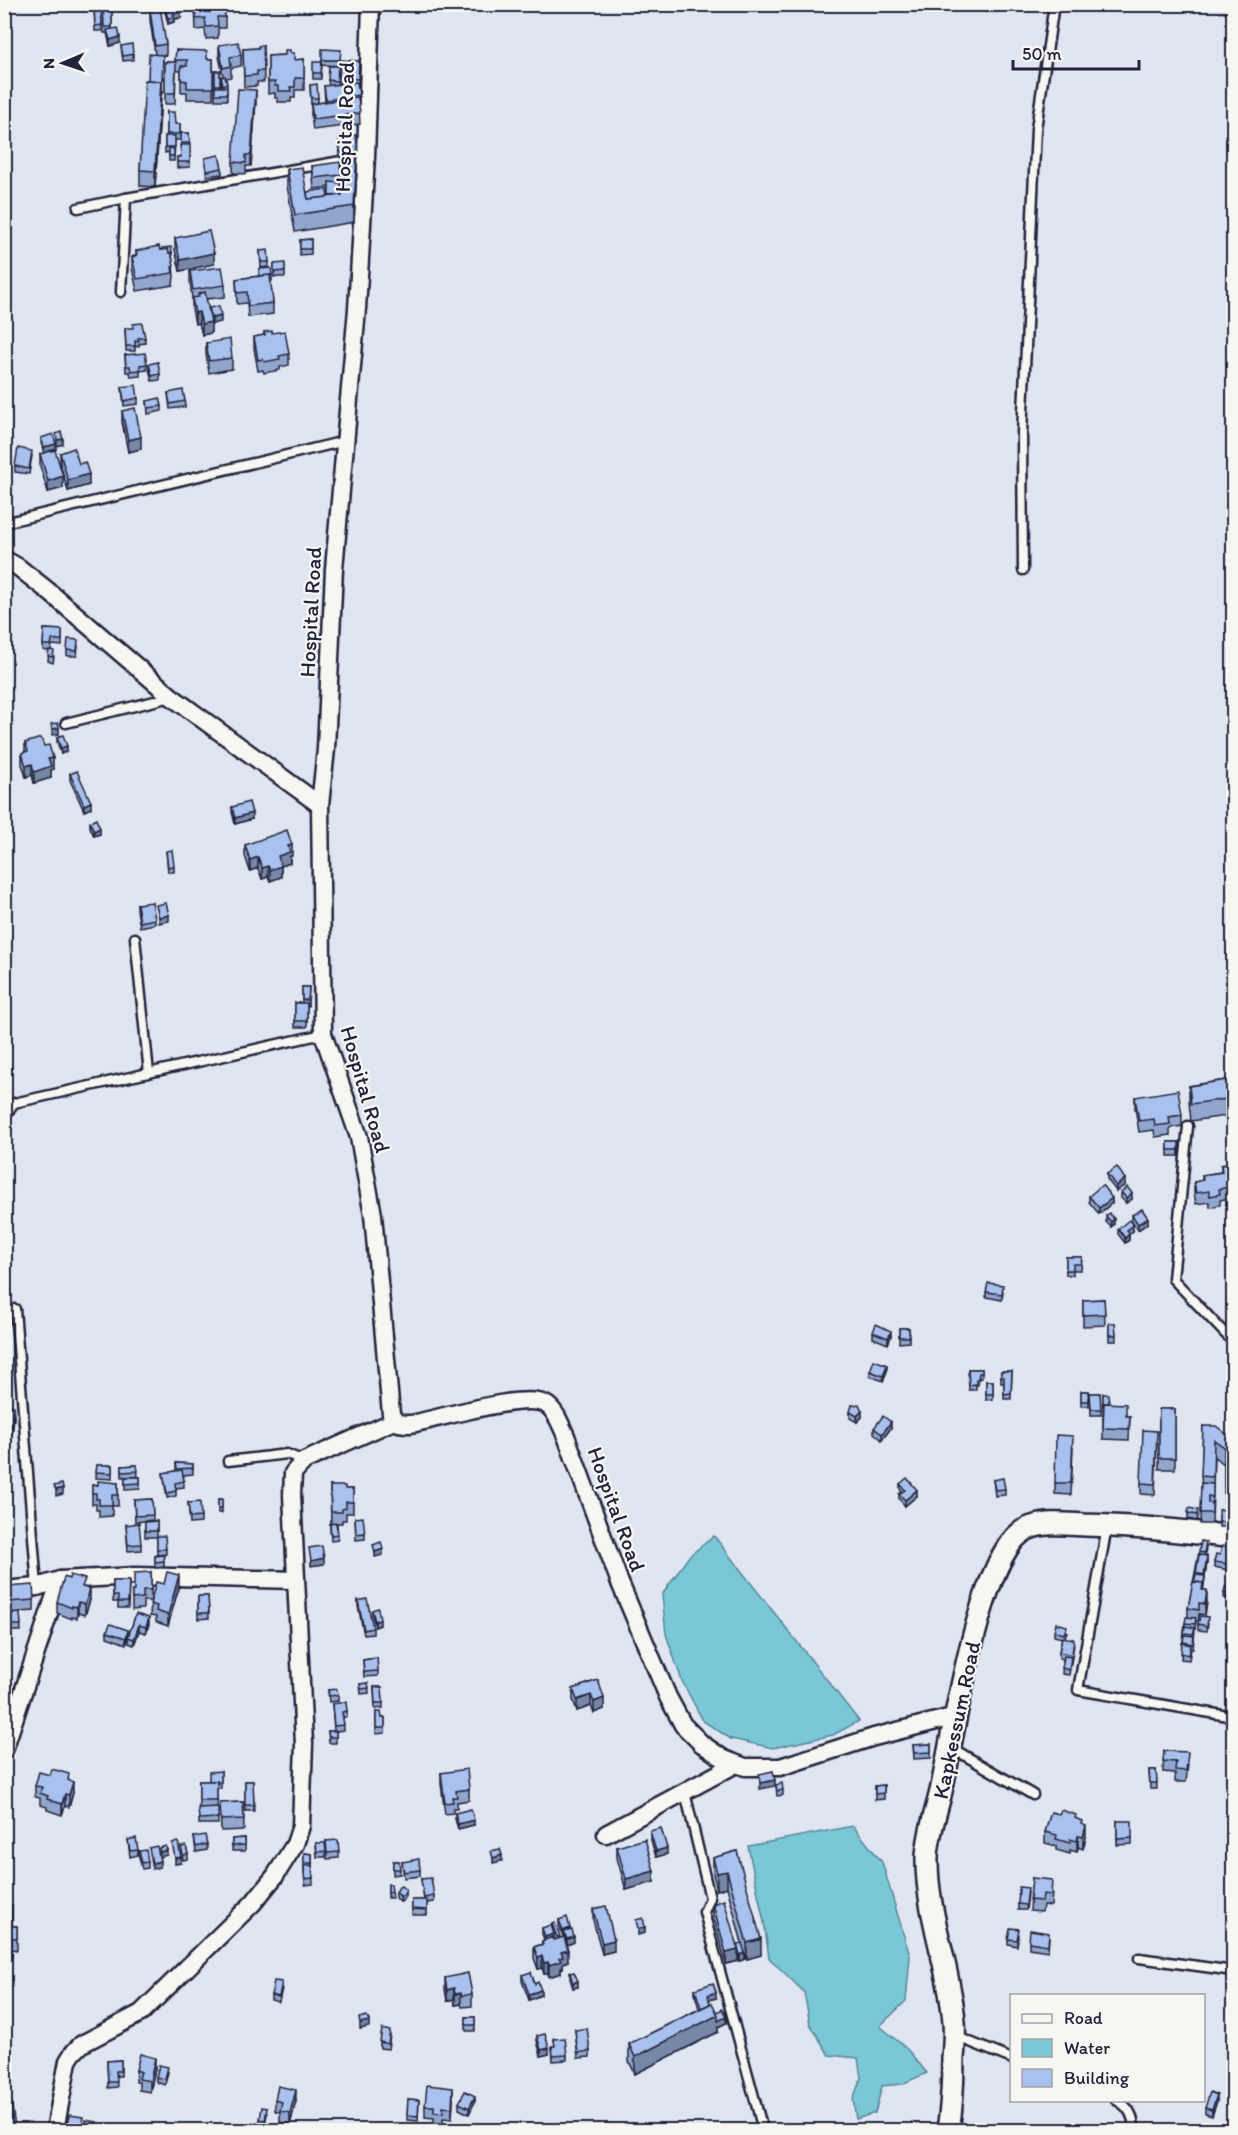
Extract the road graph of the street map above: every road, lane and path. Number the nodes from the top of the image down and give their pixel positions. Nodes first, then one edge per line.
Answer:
1 (371, 4) edge
2 (1054, 4) edge
3 (366, 156) junction
4 (126, 198) junction
5 (78, 208) dead end
6 (121, 292) dead end
7 (345, 441) junction
8 (4, 523) edge
9 (4, 559) edge
10 (1023, 570) dead end
11 (172, 697) junction
12 (66, 723) dead end
13 (320, 805) junction
14 (135, 938) dead end
15 (323, 1034) junction
16 (149, 1073) junction
17 (4, 1118) edge
18 (1188, 1126) dead end
19 (15, 1309) dead end
20 (1233, 1343) edge
21 (394, 1421) junction
22 (228, 1461) dead end
23 (304, 1461) junction
24 (1107, 1526) junction
25 (1233, 1537) edge
26 (60, 1580) junction
27 (296, 1580) junction
28 (37, 1587) junction
29 (4, 1590) edge
30 (956, 1716) junction
31 (1233, 1717) edge
32 (950, 1747) junction
33 (4, 1750) edge
34 (736, 1764) junction
35 (685, 1792) junction
36 (1033, 1795) dead end
37 (606, 1834) dead end
38 (1139, 1958) dead end
39 (1233, 1971) edge
40 (954, 2036) junction
41 (1010, 2059) edge
42 (1120, 2102) edge
43 (55, 2130) edge
44 (763, 2130) edge
45 (948, 2130) edge
46 (1134, 2130) edge

1 - 3 street, Hospital Road
2 - 10 lane
3 - 4 lane
3 - 7 street, Hospital Road
4 - 5 lane
4 - 6 lane
7 - 8 lane
7 - 13 street, Hospital Road
9 - 11 street
11 - 12 lane
11 - 13 street
13 - 15 street, Hospital Road
14 - 16 lane
15 - 16 lane
15 - 21 street, Hospital Road
16 - 17 lane
18 - 20 lane
19 - 28 lane
21 - 23 street
21 - 34 street, Hospital Road
22 - 23 lane
23 - 27 street
24 - 25 street, Kapkessum Road
24 - 30 street, Kapkessum Road
24 - 31 lane
26 - 27 street
26 - 28 street
26 - 33 street
27 - 43 street
28 - 29 street
30 - 32 street, Kapkessum Road
30 - 34 street, Hospital Road
32 - 36 lane
32 - 40 street, Kapkessum Road
34 - 35 street
35 - 37 street
35 - 44 lane
38 - 39 lane
40 - 41 lane
40 - 45 street, Kapkessum Road
42 - 46 lane

